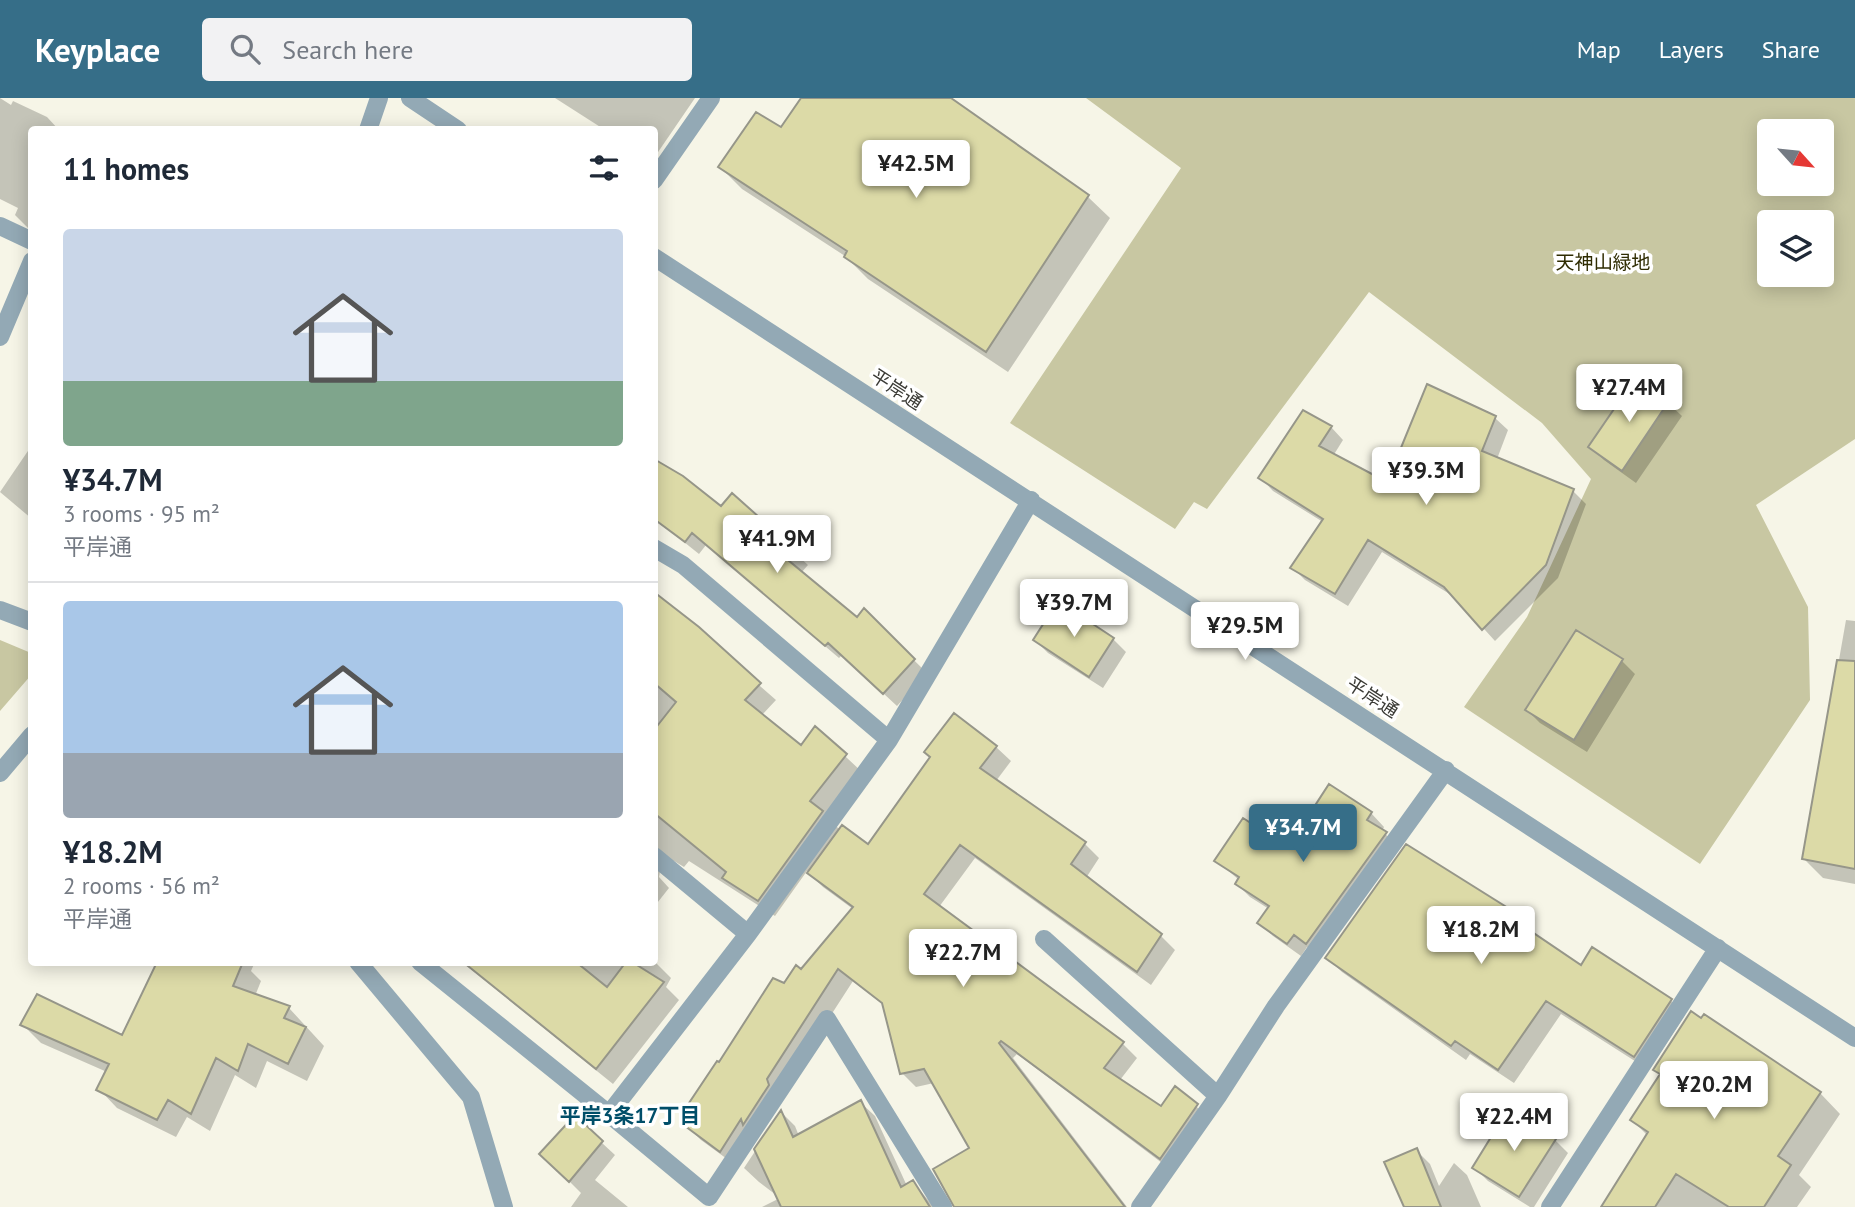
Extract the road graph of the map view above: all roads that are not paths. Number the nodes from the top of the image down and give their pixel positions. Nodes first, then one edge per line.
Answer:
1 (379, 98) edge
2 (410, 98) edge
3 (710, 98) edge
4 (369, 126) edge
5 (452, 126) edge
6 (658, 174) edge
7 (0, 226) edge
8 (28, 239) edge
9 (658, 260) edge
10 (28, 270) edge
11 (0, 337) edge
12 (1031, 500) junction
13 (658, 550) edge
14 (0, 610) edge
15 (28, 620) edge
16 (28, 740) edge
17 (889, 740) junction
18 (1446, 770) junction
19 (0, 773) edge
20 (658, 859) edge
21 (748, 934) junction
22 (1044, 939) dead end
23 (1718, 948) junction
24 (361, 966) edge
25 (424, 966) edge
26 (1855, 1038) edge
27 (1218, 1096) junction
28 (609, 1114) junction
29 (505, 1207) edge
30 (943, 1207) edge
31 (1140, 1207) edge
32 (1550, 1207) edge

1 - 4 street
2 - 5 street
3 - 6 street
7 - 8 street
9 - 12 street, 平岸通
10 - 11 street
12 - 17 street
12 - 18 street, 平岸通
13 - 17 street
14 - 15 street
16 - 19 street
17 - 21 street
18 - 23 street, 平岸通
18 - 27 street
20 - 21 street
21 - 28 street
22 - 27 street
23 - 26 street, 平岸通
23 - 32 street
24 - 29 street
25 - 28 street
27 - 31 street
28 - 30 street

